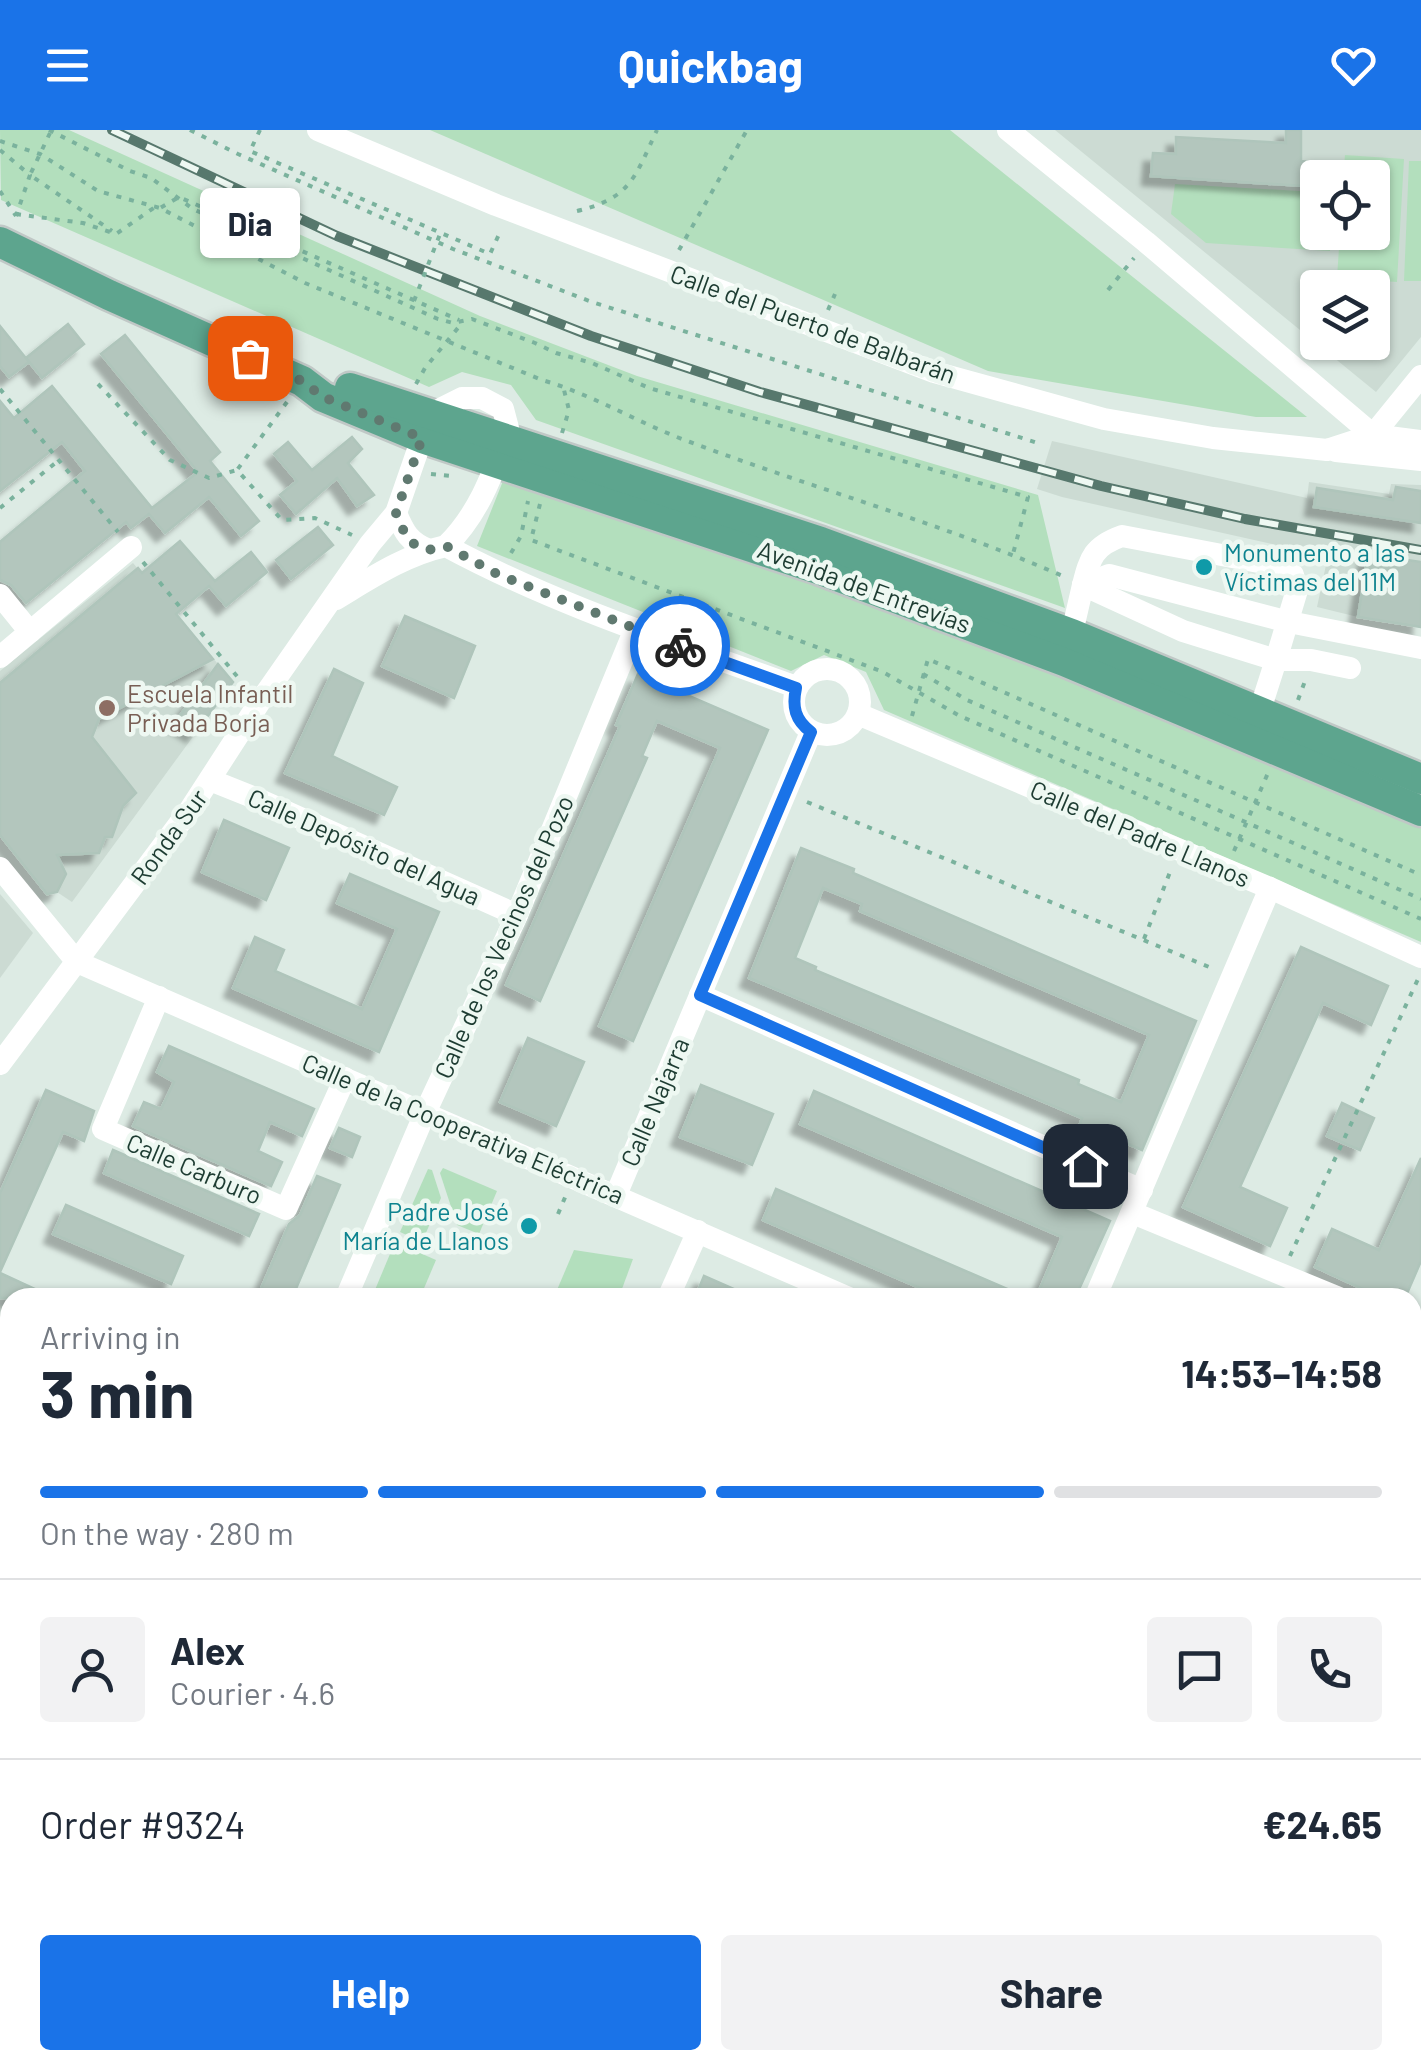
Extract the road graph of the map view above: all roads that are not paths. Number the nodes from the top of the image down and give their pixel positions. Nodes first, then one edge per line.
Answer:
1 (318, 130) edge
2 (1008, 130) edge
3 (11, 224) edge
4 (1421, 376) edge
5 (427, 427) junction
6 (1373, 435) junction
7 (1421, 441) edge
8 (502, 450) junction
9 (1327, 450) junction
10 (1421, 460) edge
11 (396, 513) junction
12 (131, 548) dead end
13 (437, 548) junction
14 (1083, 586) junction
15 (0, 596) edge
16 (329, 603) junction
17 (1289, 622) junction
18 (635, 629) junction
19 (30, 632) junction
20 (1068, 648) junction
21 (1421, 648) edge
22 (0, 657) edge
23 (1276, 660) junction
24 (1350, 668) dead end
25 (796, 688) junction
26 (1260, 710) junction
27 (858, 714) junction
28 (811, 732) junction
29 (1421, 779) edge
30 (210, 780) junction
31 (1421, 811) edge
32 (0, 868) edge
33 (1270, 888) junction
34 (517, 915) junction
35 (1421, 958) edge
36 (76, 962) junction
37 (700, 995) junction
38 (158, 997) junction
39 (0, 1064) edge
40 (345, 1078) junction
41 (425, 1113) junction
42 (1142, 1190) junction
43 (616, 1196) junction
44 (1132, 1213) junction
45 (698, 1230) junction
46 (350, 1288) edge
47 (672, 1288) edge
48 (827, 1288) edge
49 (1099, 1288) edge
50 (1315, 1288) edge

1 - 9 street, Calle del Puerto de Balbarán
2 - 6 street
3 - 5 main road, Avenida de Entrevías
4 - 6 street
5 - 8 main road, Avenida de Entrevías
5 - 11 street, Ronda Sur
6 - 7 street, Calle del Puerto de Balbarán
6 - 9 street, Calle del Puerto de Balbarán
8 - 13 street, Ronda Sur
8 - 20 main road, Avenida de Entrevías
9 - 10 street, Calle del Puerto de Balbarán
11 - 13 street
11 - 16 street, Ronda Sur
12 - 19 street
13 - 16 street, Ronda Sur
13 - 18 street
14 - 17 street
14 - 17 street
14 - 20 street
14 - 23 street
15 - 19 street
16 - 30 street, Ronda Sur
17 - 21 street
17 - 23 street
18 - 25 street
18 - 34 street, Calle de los Vecinos del Pozo
19 - 22 street
20 - 26 main road, Avenida de Entrevías
20 - 31 main road, Avenida de Entrevías
23 - 24 street
23 - 26 street
25 - 27 street
25 - 28 street
26 - 29 main road, Avenida de Entrevías
27 - 28 street
27 - 33 street, Calle del Padre Llanos
28 - 37 street, Calle Najarra
30 - 34 street, Calle Depósito del Agua
30 - 36 street, Ronda Sur
32 - 36 street
33 - 35 street, Calle del Padre Llanos
33 - 42 street
34 - 41 street, Calle de los Vecinos del Pozo
36 - 38 street, Calle de la Cooperativa Eléctrica
36 - 39 street, Ronda Sur
37 - 42 street
37 - 43 street, Calle Najarra
38 - 40 street, Calle de la Cooperativa Eléctrica
38 - 40 street, Calle Carburo
40 - 41 street, Calle de la Cooperativa Eléctrica
41 - 43 street, Calle de la Cooperativa Eléctrica
41 - 46 street, Calle de los Vecinos del Pozo
42 - 44 street
43 - 45 street, Calle de la Cooperativa Eléctrica
44 - 49 street
44 - 50 street
45 - 47 street
45 - 48 street, Calle de la Cooperativa Eléctrica

